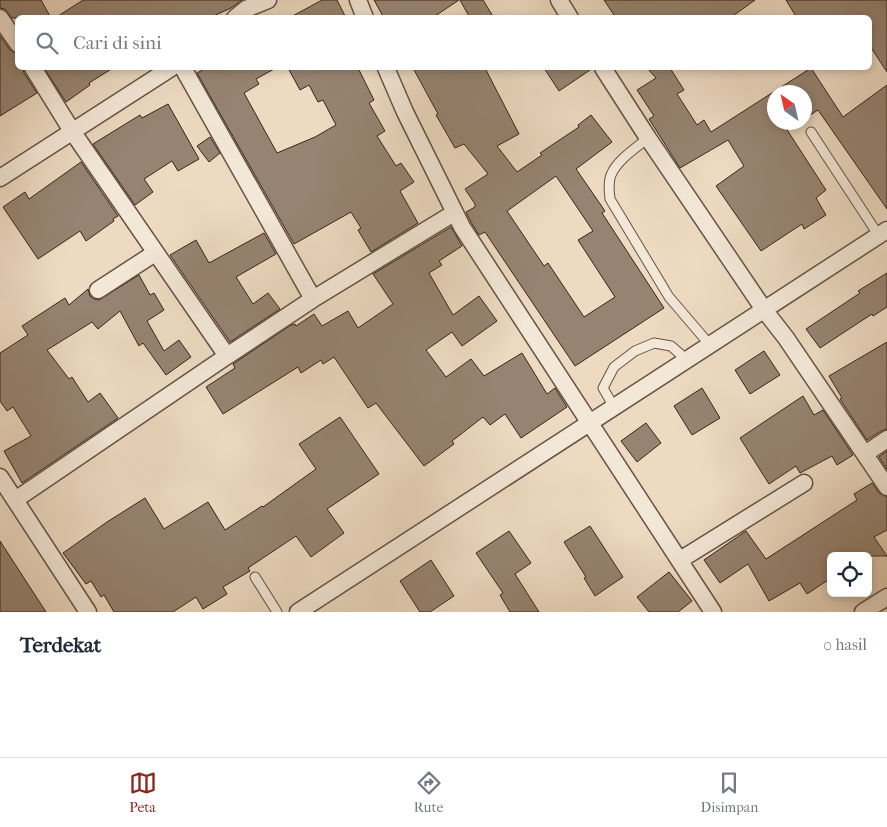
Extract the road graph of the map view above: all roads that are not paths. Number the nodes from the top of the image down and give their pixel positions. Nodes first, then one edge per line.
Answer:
1 (268, 0) edge
2 (358, 0) edge
3 (559, 0) edge
4 (241, 9) edge
5 (364, 15) edge
6 (568, 15) edge
7 (0, 18) edge
8 (15, 40) edge
9 (34, 70) edge
10 (168, 70) edge
11 (184, 70) edge
12 (387, 70) edge
13 (604, 70) edge
14 (72, 131) junction
15 (811, 132) dead end
16 (648, 138) junction
17 (0, 178) edge
18 (454, 213) junction
19 (883, 233) edge
20 (155, 253) junction
21 (98, 290) dead end
22 (313, 300) junction
23 (765, 311) junction
24 (710, 345) junction
25 (226, 356) junction
26 (687, 360) junction
27 (614, 407) junction
28 (590, 423) junction
29 (887, 439) edge
30 (865, 454) junction
31 (0, 477) edge
32 (804, 483) dead end
33 (887, 487) edge
34 (15, 500) junction
35 (680, 560) junction
36 (255, 577) dead end
37 (887, 597) edge
38 (88, 612) edge
39 (277, 612) edge
40 (298, 612) edge
41 (713, 612) edge
42 (862, 612) edge

1 - 4 street
2 - 5 street
3 - 6 street
7 - 8 street
9 - 14 street
10 - 14 street
11 - 22 street
12 - 18 street
13 - 16 street
14 - 17 street
14 - 20 street
15 - 19 lane
16 - 23 street
16 - 24 lane
18 - 22 street
18 - 28 street
19 - 23 street
20 - 21 street
20 - 25 street
22 - 25 street
23 - 24 street
23 - 30 street
24 - 26 street
25 - 34 street
26 - 27 street
26 - 27 lane
27 - 28 street
28 - 35 street
28 - 40 street
29 - 30 street
30 - 33 street
31 - 34 street
32 - 35 street
34 - 38 street
35 - 41 street
36 - 39 lane
37 - 42 street

